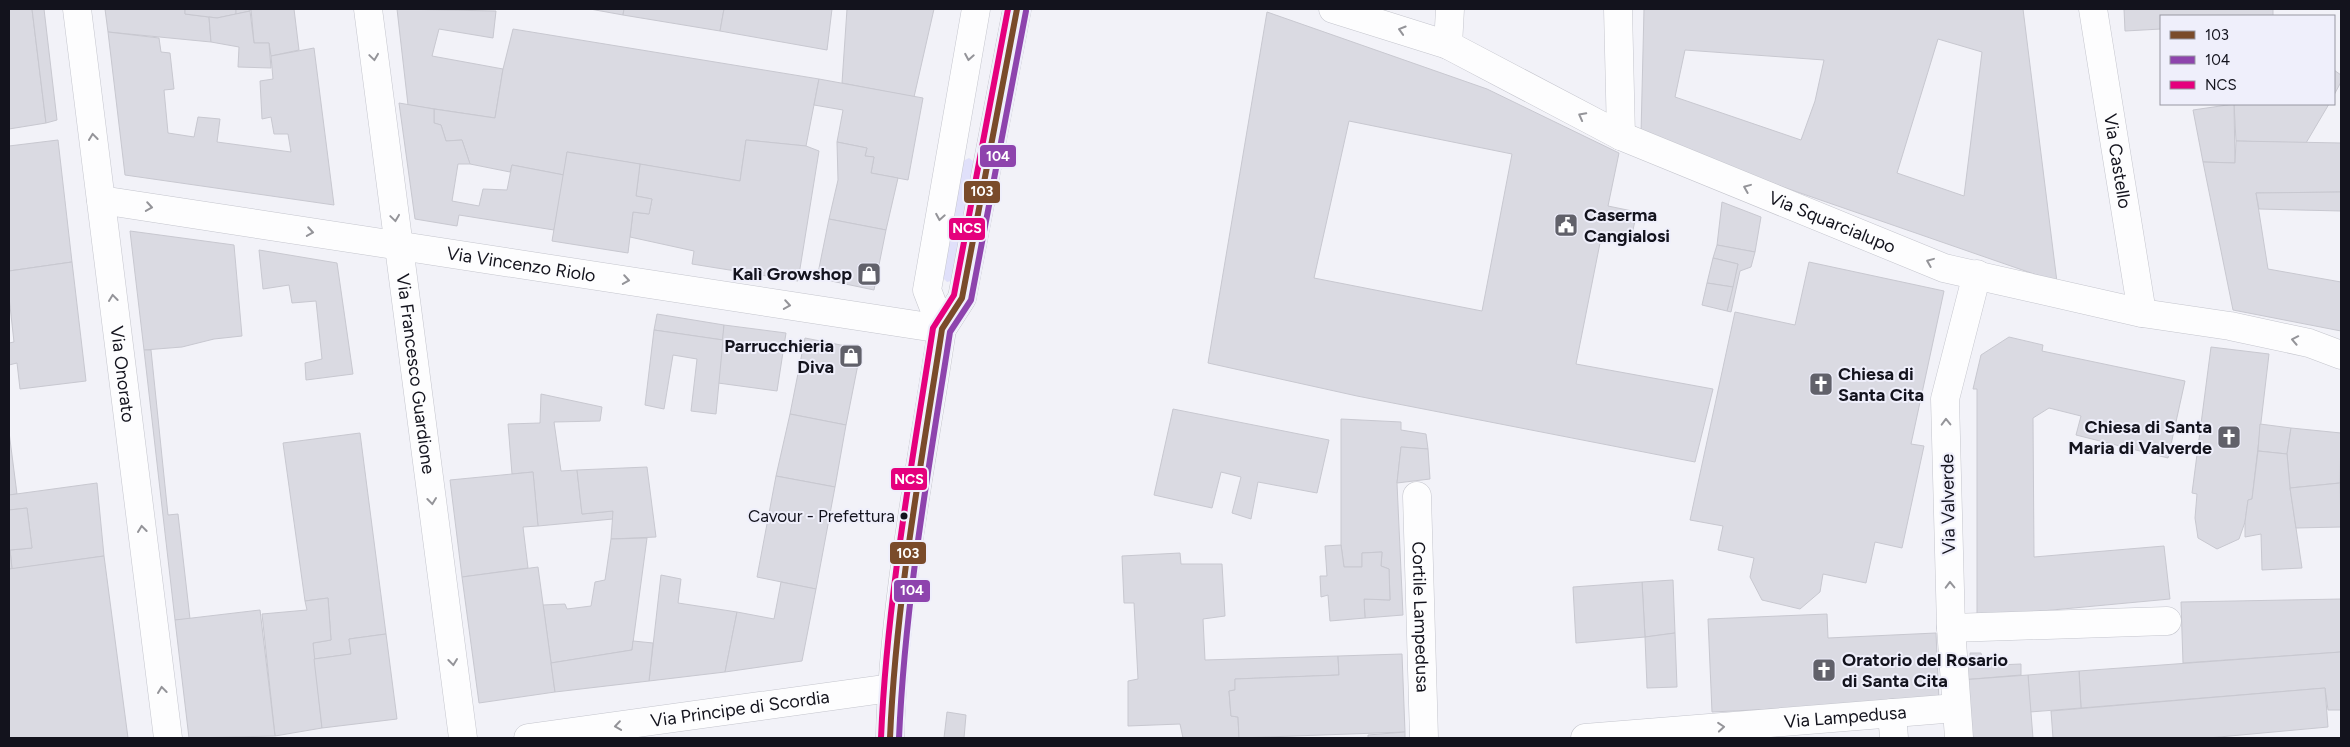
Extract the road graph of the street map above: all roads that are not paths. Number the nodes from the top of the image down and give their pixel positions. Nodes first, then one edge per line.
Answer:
1 (77, 9) edge
2 (368, 9) edge
3 (976, 9) edge
4 (1017, 9) edge
5 (1332, 9) edge
6 (1450, 9) edge
7 (1618, 9) edge
8 (2093, 9) edge
9 (1448, 45) junction
10 (1621, 136) junction
11 (101, 200) junction
12 (399, 245) junction
13 (1977, 274) junction
14 (2142, 313) junction
15 (942, 329) junction
16 (2341, 355) edge
17 (1417, 496) dead end
18 (2167, 621) dead end
19 (1951, 628) junction
20 (891, 688) junction
21 (1956, 708) junction
22 (1893, 725) edge
23 (1689, 734) edge
24 (168, 738) edge
25 (463, 738) edge
26 (528, 738) edge
27 (890, 738) edge
28 (1424, 738) edge
29 (1585, 738) edge
30 (1959, 738) edge

11 -> 1 street, Via Onorato
2 -> 12 street, Via Francesco Guardione
3 -> 15 street
4 - 15 street
9 -> 5 street, Via Squarcialupo
6 - 9 street
7 - 10 street
8 - 14 street, Via Castello
10 -> 9 street, Via Squarcialupo
13 -> 10 street, Via Squarcialupo
11 -> 12 street, Via Vincenzo Riolo
24 -> 11 street, Via Onorato
12 -> 15 street, Via Vincenzo Riolo
12 -> 25 street, Via Francesco Guardione
13 - 14 street, Via Squarcialupo
19 -> 13 street, Via Valverde
16 -> 14 street, Via Squarcialupo
15 - 20 street
17 - 28 street, Cortile Lampedusa
18 - 19 street
19 - 21 street, Via Valverde
20 -> 26 street, Via Principe di Scordia
20 - 27 street
21 - 22 street, Via Lampedusa
21 - 30 street, Via Valverde
23 -> 22 street, Via Lampedusa
23 - 29 street, Via Lampedusa

